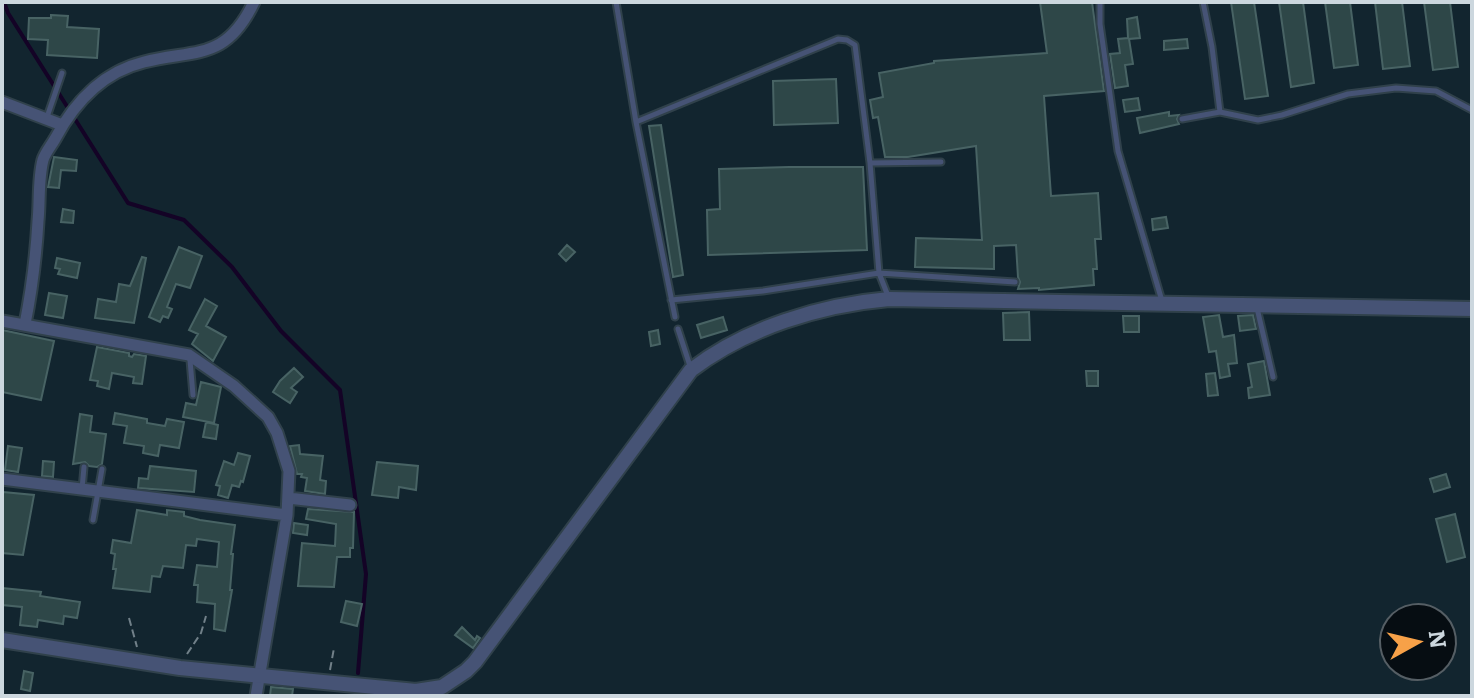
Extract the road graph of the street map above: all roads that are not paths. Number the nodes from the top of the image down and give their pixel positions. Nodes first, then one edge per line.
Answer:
1 (254, 2) edge
2 (616, 2) edge
3 (1100, 2) edge
4 (1203, 2) edge
5 (62, 73) dead end
6 (2, 102) edge
7 (1472, 110) edge
8 (1220, 112) junction
9 (47, 119) junction
10 (1182, 119) dead end
11 (636, 122) junction
12 (62, 125) junction
13 (941, 162) dead end
14 (870, 163) junction
15 (879, 273) junction
16 (1015, 282) dead end
17 (889, 299) junction
18 (671, 300) junction
19 (1164, 306) junction
20 (1256, 307) junction
21 (1472, 309) edge
22 (675, 317) dead end
23 (2, 321) edge
24 (25, 324) junction
25 (678, 329) dead end
26 (189, 355) junction
27 (691, 370) junction
28 (1273, 377) dead end
29 (193, 395) dead end
30 (84, 467) dead end
31 (102, 469) dead end
32 (2, 479) edge
33 (82, 490) junction
34 (98, 492) junction
35 (288, 498) junction
36 (350, 505) dead end
37 (287, 515) junction
38 (93, 520) dead end
39 (2, 640) edge
40 (259, 677) junction
41 (256, 696) edge

1 - 12 street
2 - 11 lane
3 - 19 lane
4 - 8 lane
5 - 9 lane
6 - 9 street
7 - 8 lane
8 - 10 lane
9 - 12 street
11 - 14 lane
11 - 18 lane
12 - 24 street
13 - 14 lane
14 - 15 lane
15 - 16 lane
15 - 17 lane
15 - 18 lane
17 - 19 street
17 - 27 street
18 - 22 lane
19 - 20 street
20 - 21 street
20 - 28 lane
23 - 24 street
24 - 26 street
25 - 27 lane
26 - 29 lane
26 - 35 street
27 - 40 street
30 - 33 lane
31 - 34 lane
32 - 33 street
33 - 34 street
34 - 37 street
34 - 38 lane
35 - 36 street
35 - 37 street
37 - 40 street
39 - 40 street
40 - 41 street

